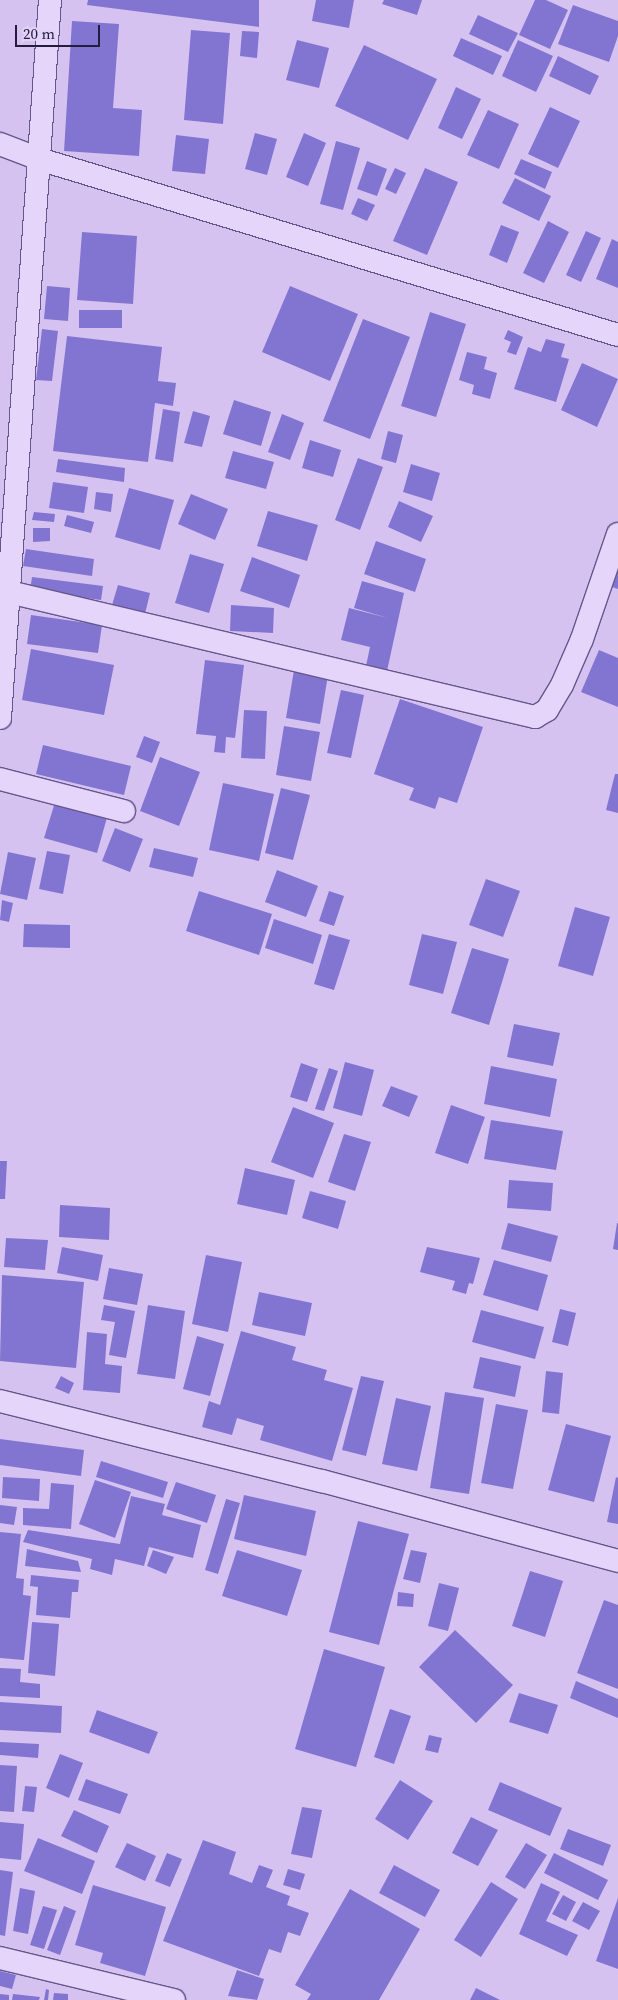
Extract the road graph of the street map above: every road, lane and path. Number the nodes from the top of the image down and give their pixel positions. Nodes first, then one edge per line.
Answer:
1 (50, 0) edge
2 (0, 144) edge
3 (40, 159) junction
4 (618, 335) edge
5 (618, 534) edge
6 (9, 592) junction
7 (0, 718) edge
8 (0, 779) edge
9 (124, 811) dead end
10 (0, 1401) edge
11 (618, 1561) edge
12 (0, 1958) edge
13 (174, 2000) edge

1 - 3 street
2 - 3 street
3 - 4 street
3 - 6 street
5 - 6 street
6 - 7 street
8 - 9 street
10 - 11 street
12 - 13 street

